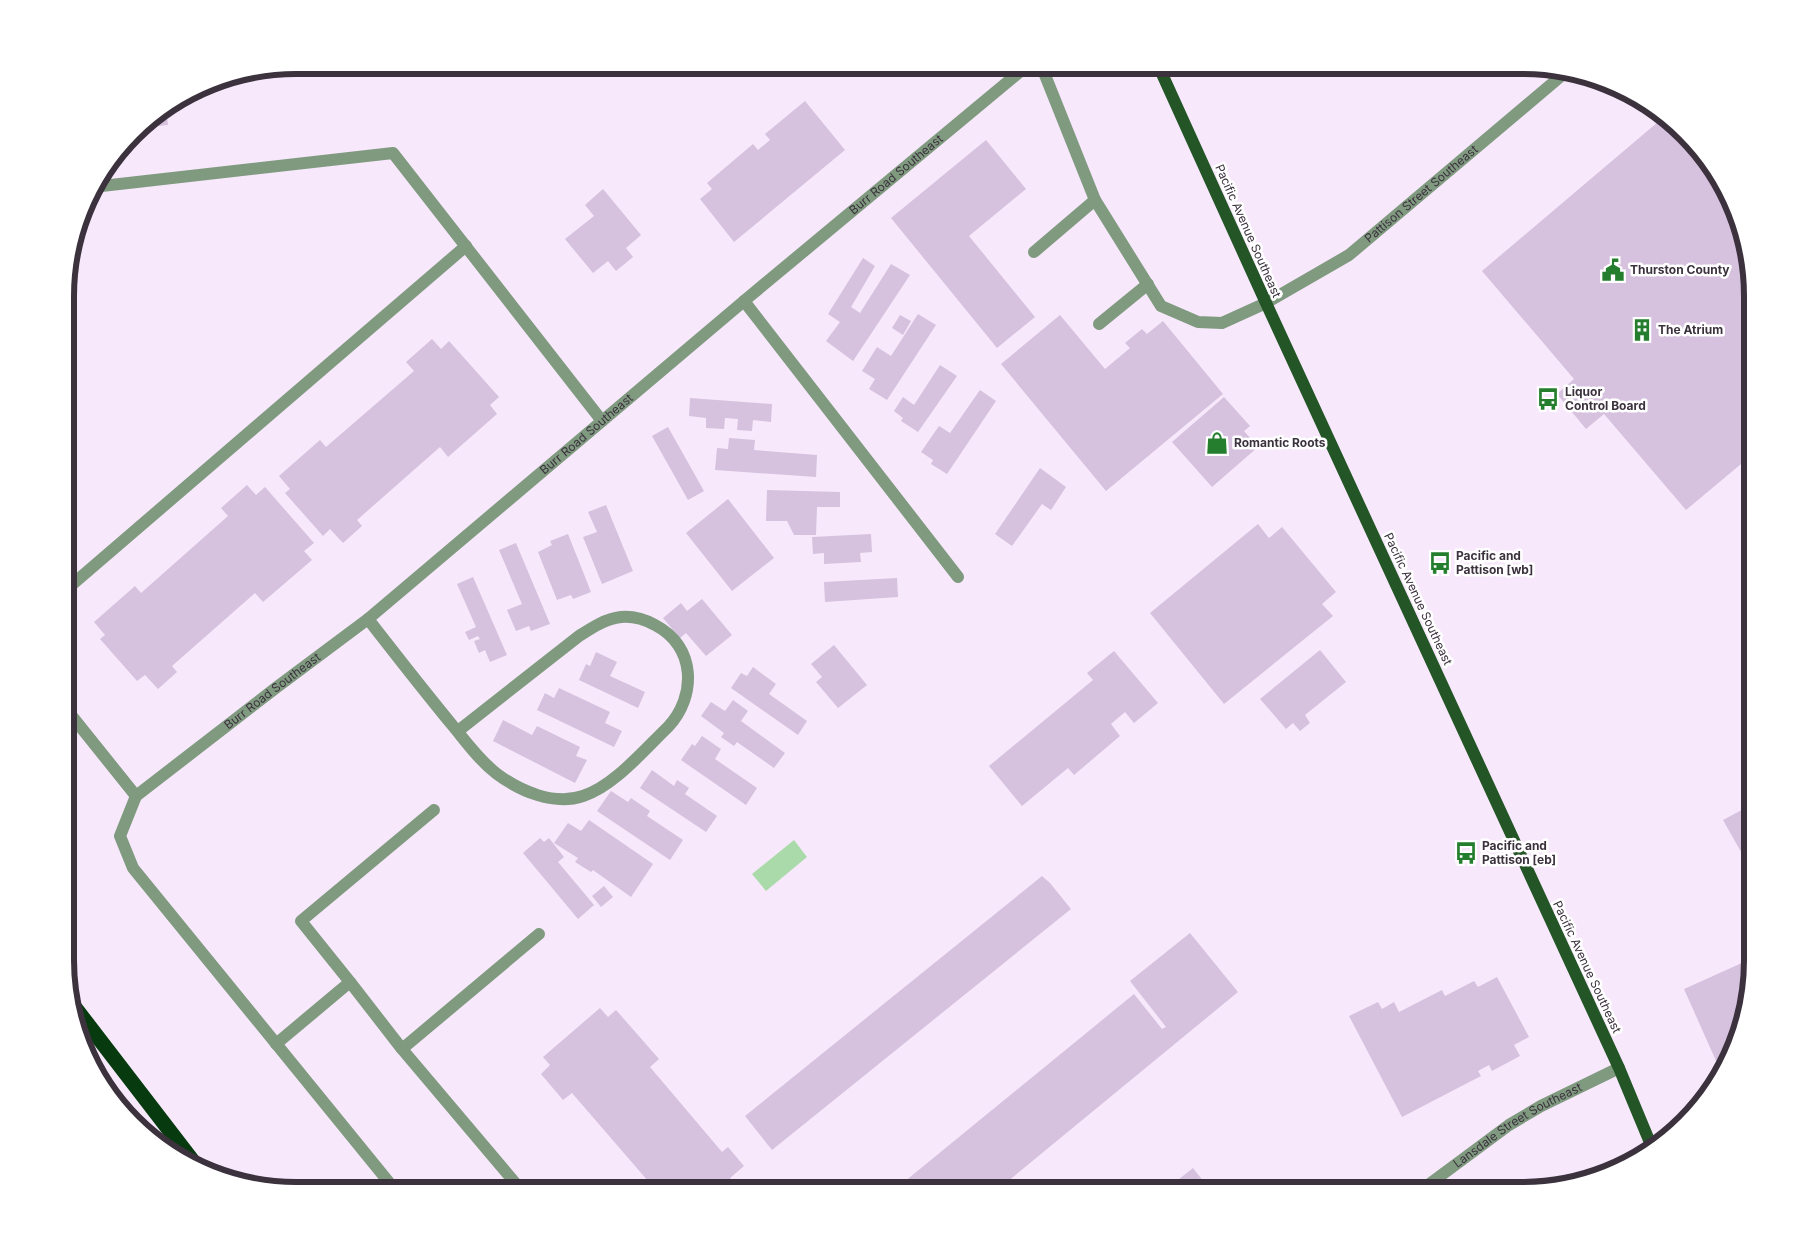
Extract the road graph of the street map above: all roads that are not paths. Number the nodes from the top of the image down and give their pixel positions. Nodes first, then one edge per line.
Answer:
1 (1017, 74) edge
2 (1046, 74) edge
3 (1162, 74) edge
4 (1560, 77) edge
5 (103, 186) edge
6 (1095, 200) junction
7 (466, 246) junction
8 (1034, 252) dead end
9 (1148, 284) junction
10 (744, 301) junction
11 (1266, 303) junction
12 (1099, 324) dead end
13 (602, 421) junction
14 (958, 577) dead end
15 (74, 583) edge
16 (368, 619) junction
17 (74, 719) edge
18 (458, 731) junction
19 (136, 796) junction
20 (434, 810) dead end
21 (539, 934) dead end
22 (350, 982) junction
23 (80, 1014) edge
24 (276, 1044) junction
25 (402, 1049) junction
26 (1619, 1068) junction
27 (1650, 1142) edge
28 (191, 1156) edge
29 (389, 1182) edge
30 (514, 1182) edge
31 (1432, 1182) edge

1 - 10 street, Burr Road Southeast
2 - 6 street, Pattison Street Southeast
3 - 11 main road, Pacific Avenue Southeast
4 - 11 street, Pattison Street Southeast
5 - 7 street
6 - 8 street
6 - 9 street, Pattison Street Southeast
7 - 13 street
7 - 15 street
9 - 11 street, Pattison Street Southeast
9 - 12 street
10 - 13 street, Burr Road Southeast
10 - 14 street
11 - 26 main road, Pacific Avenue Southeast
13 - 16 street, Burr Road Southeast
16 - 18 street
16 - 19 street, Burr Road Southeast
17 - 19 street
18 - 18 street
19 - 24 street
20 - 22 street
21 - 25 street
22 - 24 street
22 - 25 street
23 - 28 highway
24 - 29 street
25 - 30 street
26 - 27 main road, Pacific Avenue Southeast
26 - 31 street, Lansdale Street Southeast

